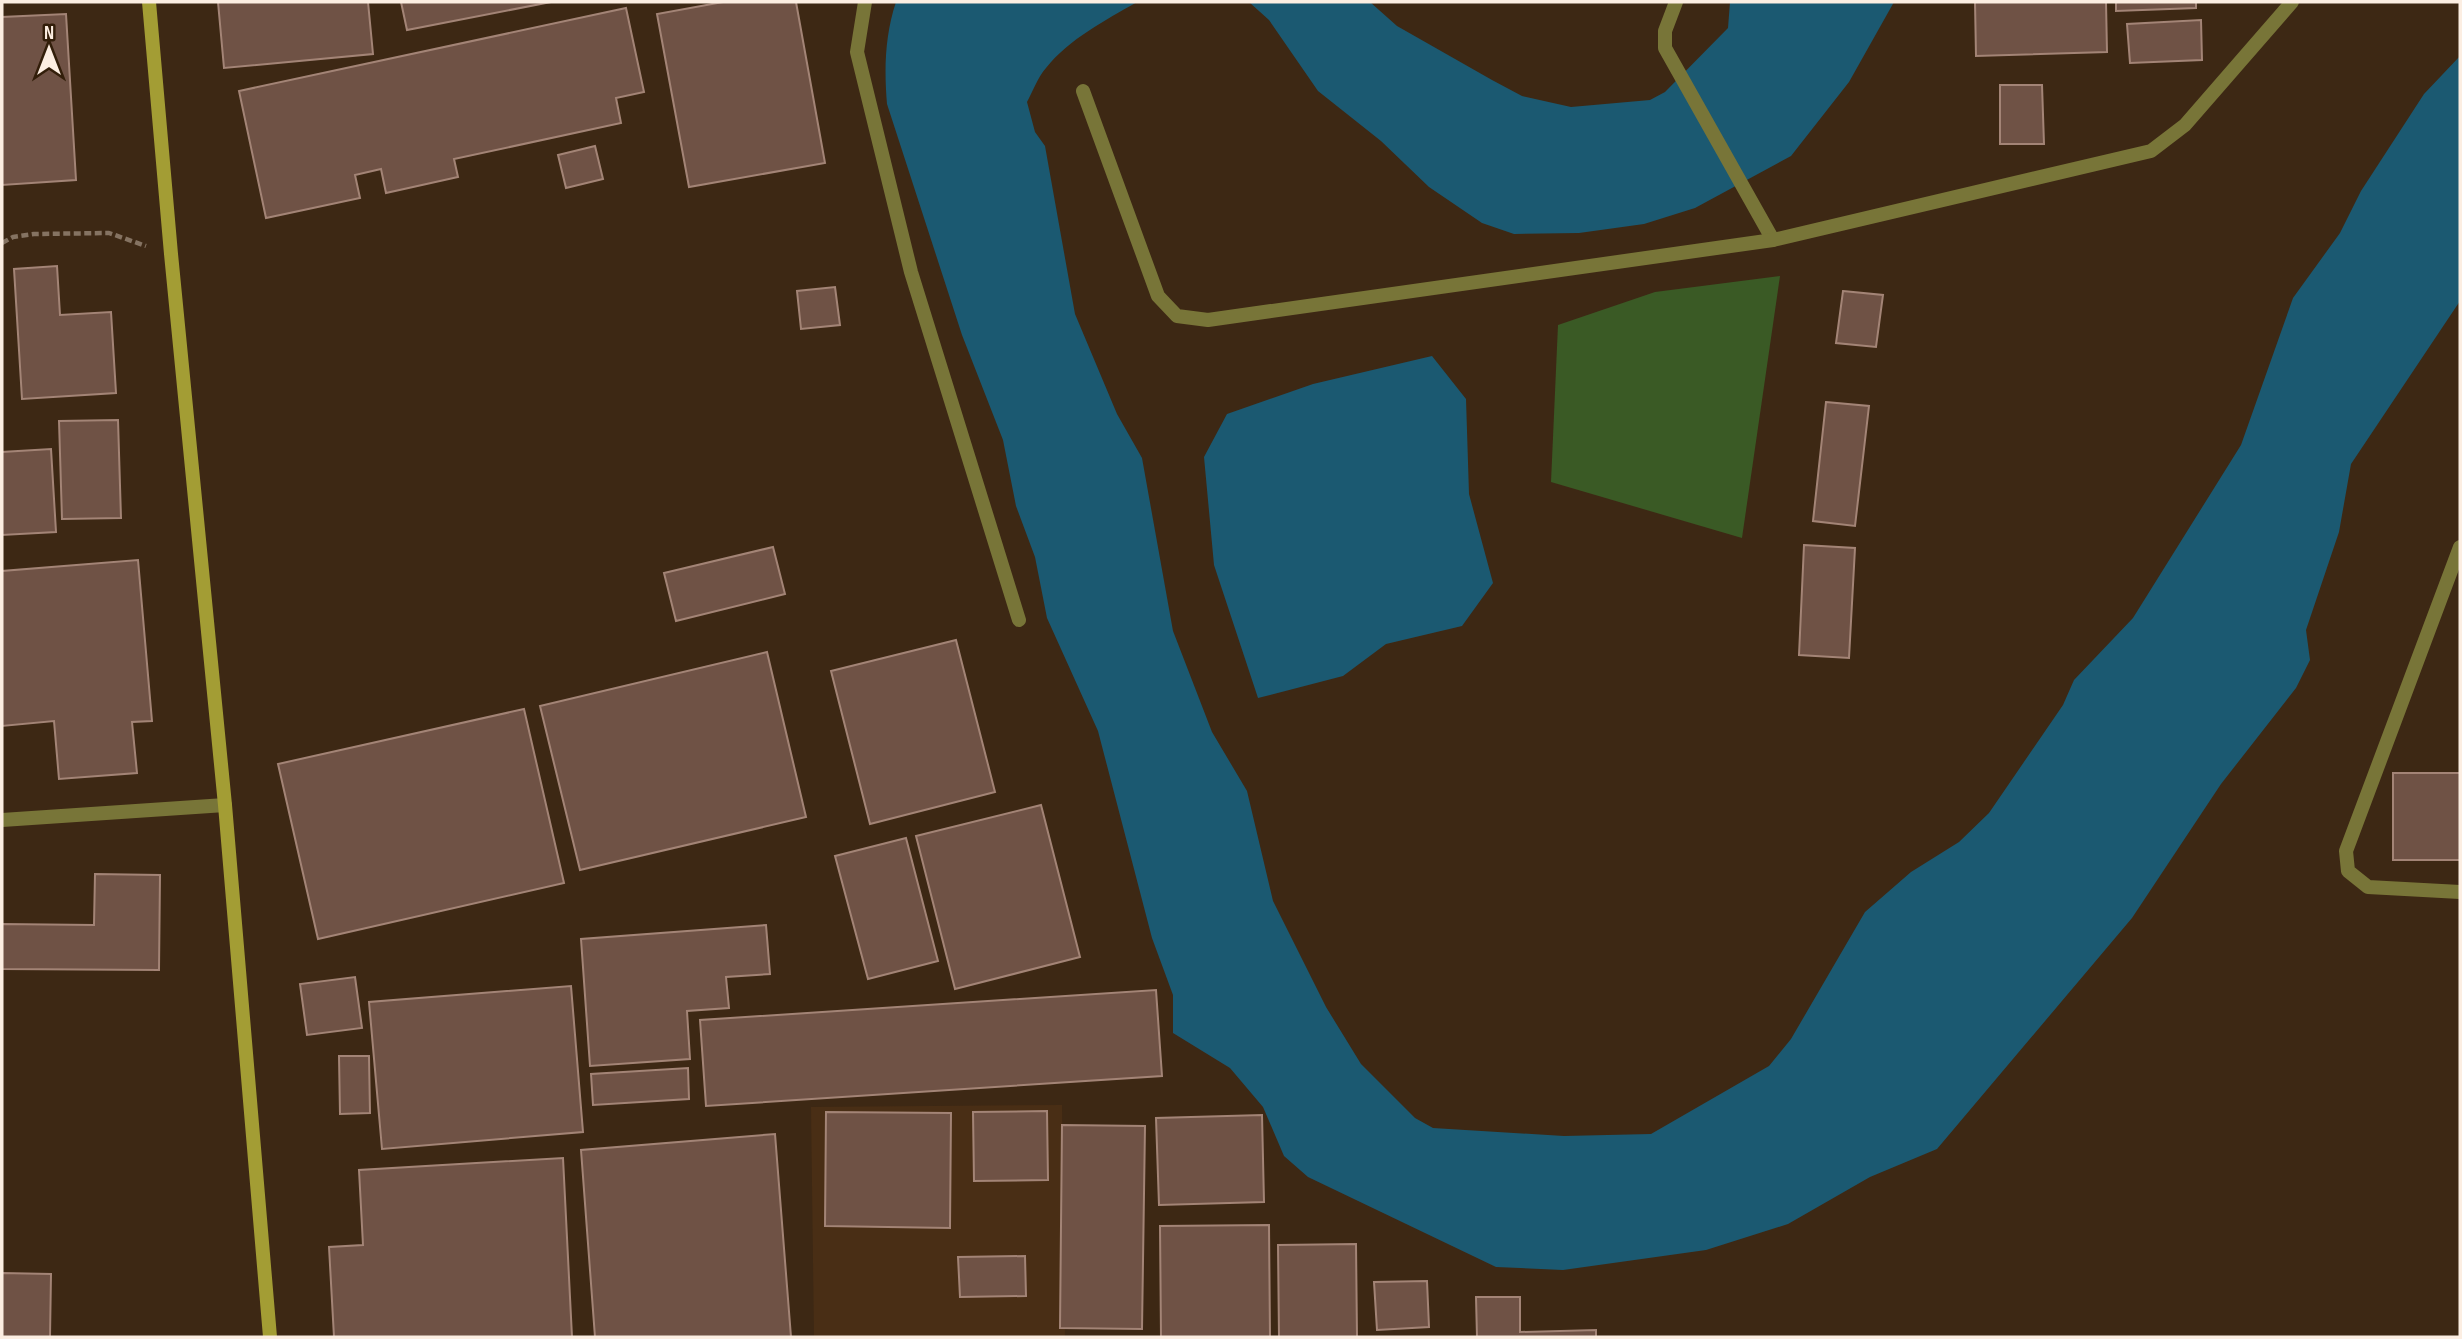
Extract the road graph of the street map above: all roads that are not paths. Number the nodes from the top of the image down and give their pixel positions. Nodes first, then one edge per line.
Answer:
1 (149, 2) edge
2 (865, 2) edge
3 (1676, 2) edge
4 (2292, 2) edge
5 (1083, 91) dead end
6 (1773, 240) junction
7 (2460, 547) edge
8 (1019, 620) dead end
9 (226, 805) junction
10 (2, 820) edge
11 (2460, 892) edge
12 (270, 1337) edge

1 - 9 street
2 - 8 street
3 - 6 street
4 - 6 street
5 - 6 street
7 - 11 street
9 - 10 street
9 - 12 street

